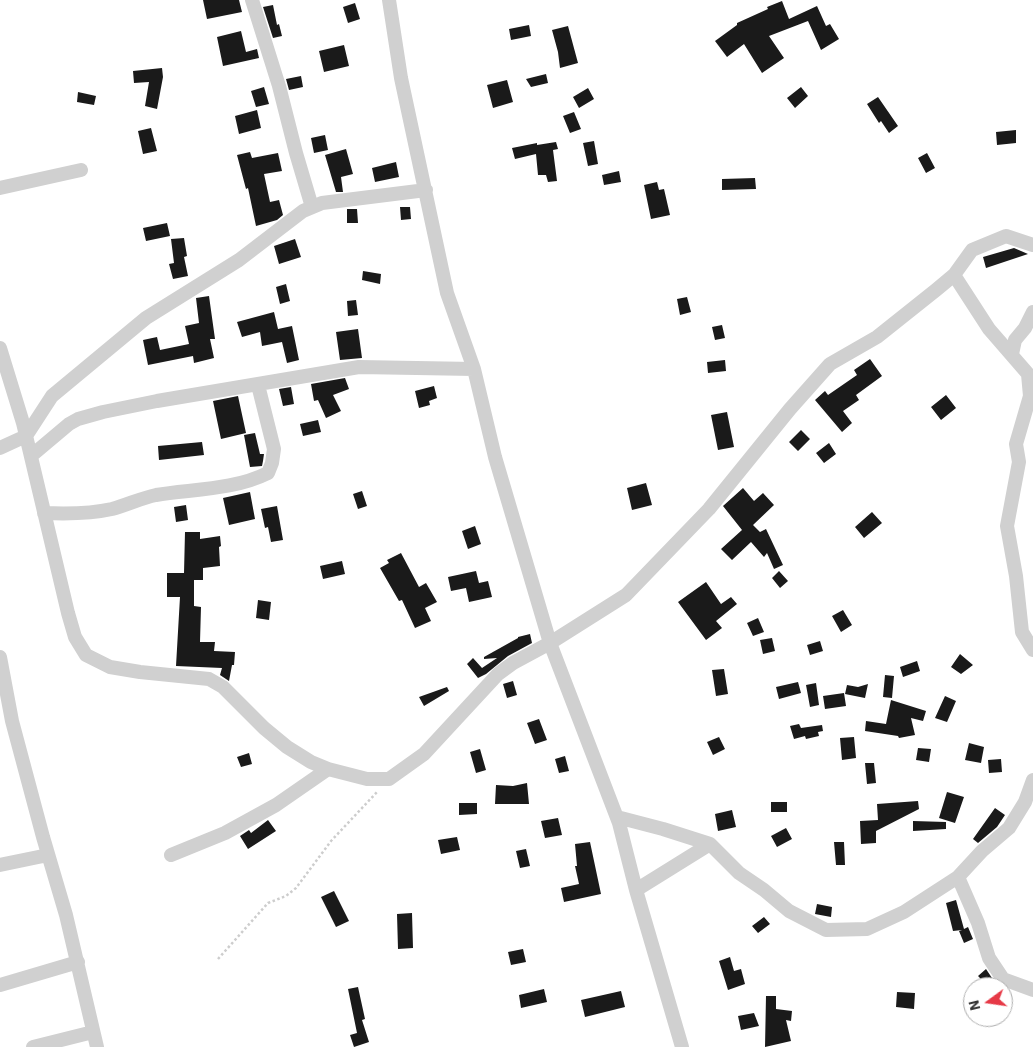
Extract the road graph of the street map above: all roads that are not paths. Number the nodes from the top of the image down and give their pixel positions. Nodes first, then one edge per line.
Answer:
1 (252, 0) edge
2 (388, 0) edge
3 (81, 170) dead end
4 (0, 188) edge
5 (426, 190) junction
6 (312, 207) junction
7 (1033, 245) edge
8 (954, 275) junction
9 (1033, 312) edge
10 (0, 348) edge
11 (1012, 354) junction
12 (474, 370) junction
13 (258, 385) junction
14 (26, 436) junction
15 (0, 448) edge
16 (31, 456) junction
17 (44, 513) junction
18 (550, 643) junction
19 (1033, 650) edge
20 (0, 657) edge
21 (328, 769) junction
22 (1033, 780) edge
23 (617, 817) junction
24 (710, 844) junction
25 (48, 855) junction
26 (171, 855) dead end
27 (0, 864) edge
28 (958, 877) junction
29 (636, 890) junction
30 (78, 962) junction
31 (0, 985) edge
32 (1033, 990) edge
33 (92, 1032) junction
34 (33, 1047) edge
35 (97, 1047) edge
36 (682, 1047) edge

1 - 6 street
2 - 5 street
3 - 4 street
5 - 6 street
5 - 12 street
6 - 14 street
7 - 8 street
8 - 11 street
8 - 18 street
9 - 11 street
10 - 14 street
11 - 19 street
12 - 13 street
12 - 18 street
13 - 16 street
13 - 17 street
14 - 15 street
14 - 16 street
16 - 17 street
17 - 21 street
18 - 21 street
18 - 23 street
20 - 25 street
21 - 26 street
22 - 28 street
23 - 24 street
23 - 29 street
24 - 28 street
24 - 29 street
25 - 27 street
25 - 30 street
28 - 32 street
29 - 36 street
30 - 31 street
30 - 33 street
33 - 34 street
33 - 35 street

